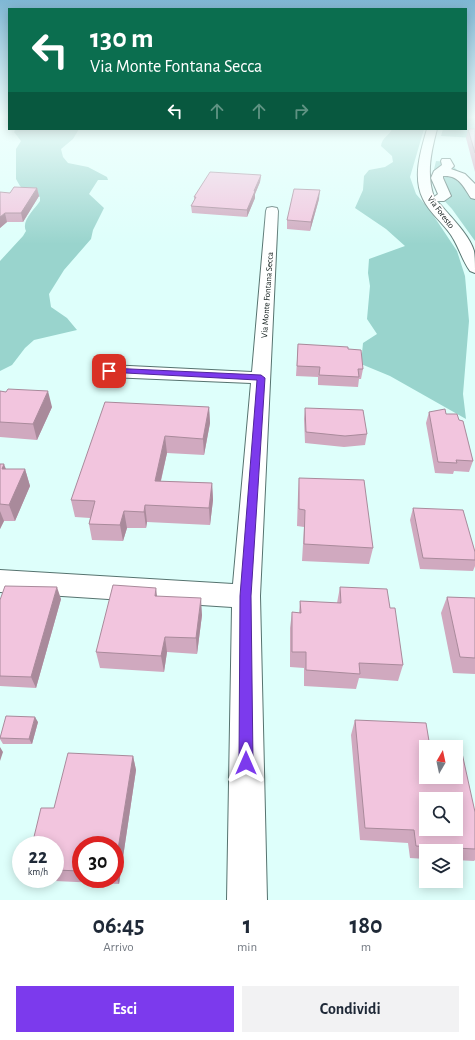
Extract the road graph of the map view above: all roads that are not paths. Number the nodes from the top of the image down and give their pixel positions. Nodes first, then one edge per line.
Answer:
1 (426, 160) edge
2 (446, 161) dead end
3 (438, 173) junction
4 (475, 195) edge
5 (432, 202) junction
6 (272, 211) dead end
7 (475, 268) edge
8 (109, 371) dead end
9 (261, 378) junction
10 (0, 581) edge
11 (246, 596) junction
12 (246, 900) edge

1 - 5 street, Via Foresto
2 - 3 street
3 - 4 street
3 - 5 street
5 - 7 street, Via Foresto
6 - 9 street, Via Monte Fontana Secca
8 - 9 street
9 - 11 street, Via Monte Fontana Secca
10 - 11 street
11 - 12 street, Via Monte Fontana Secca

